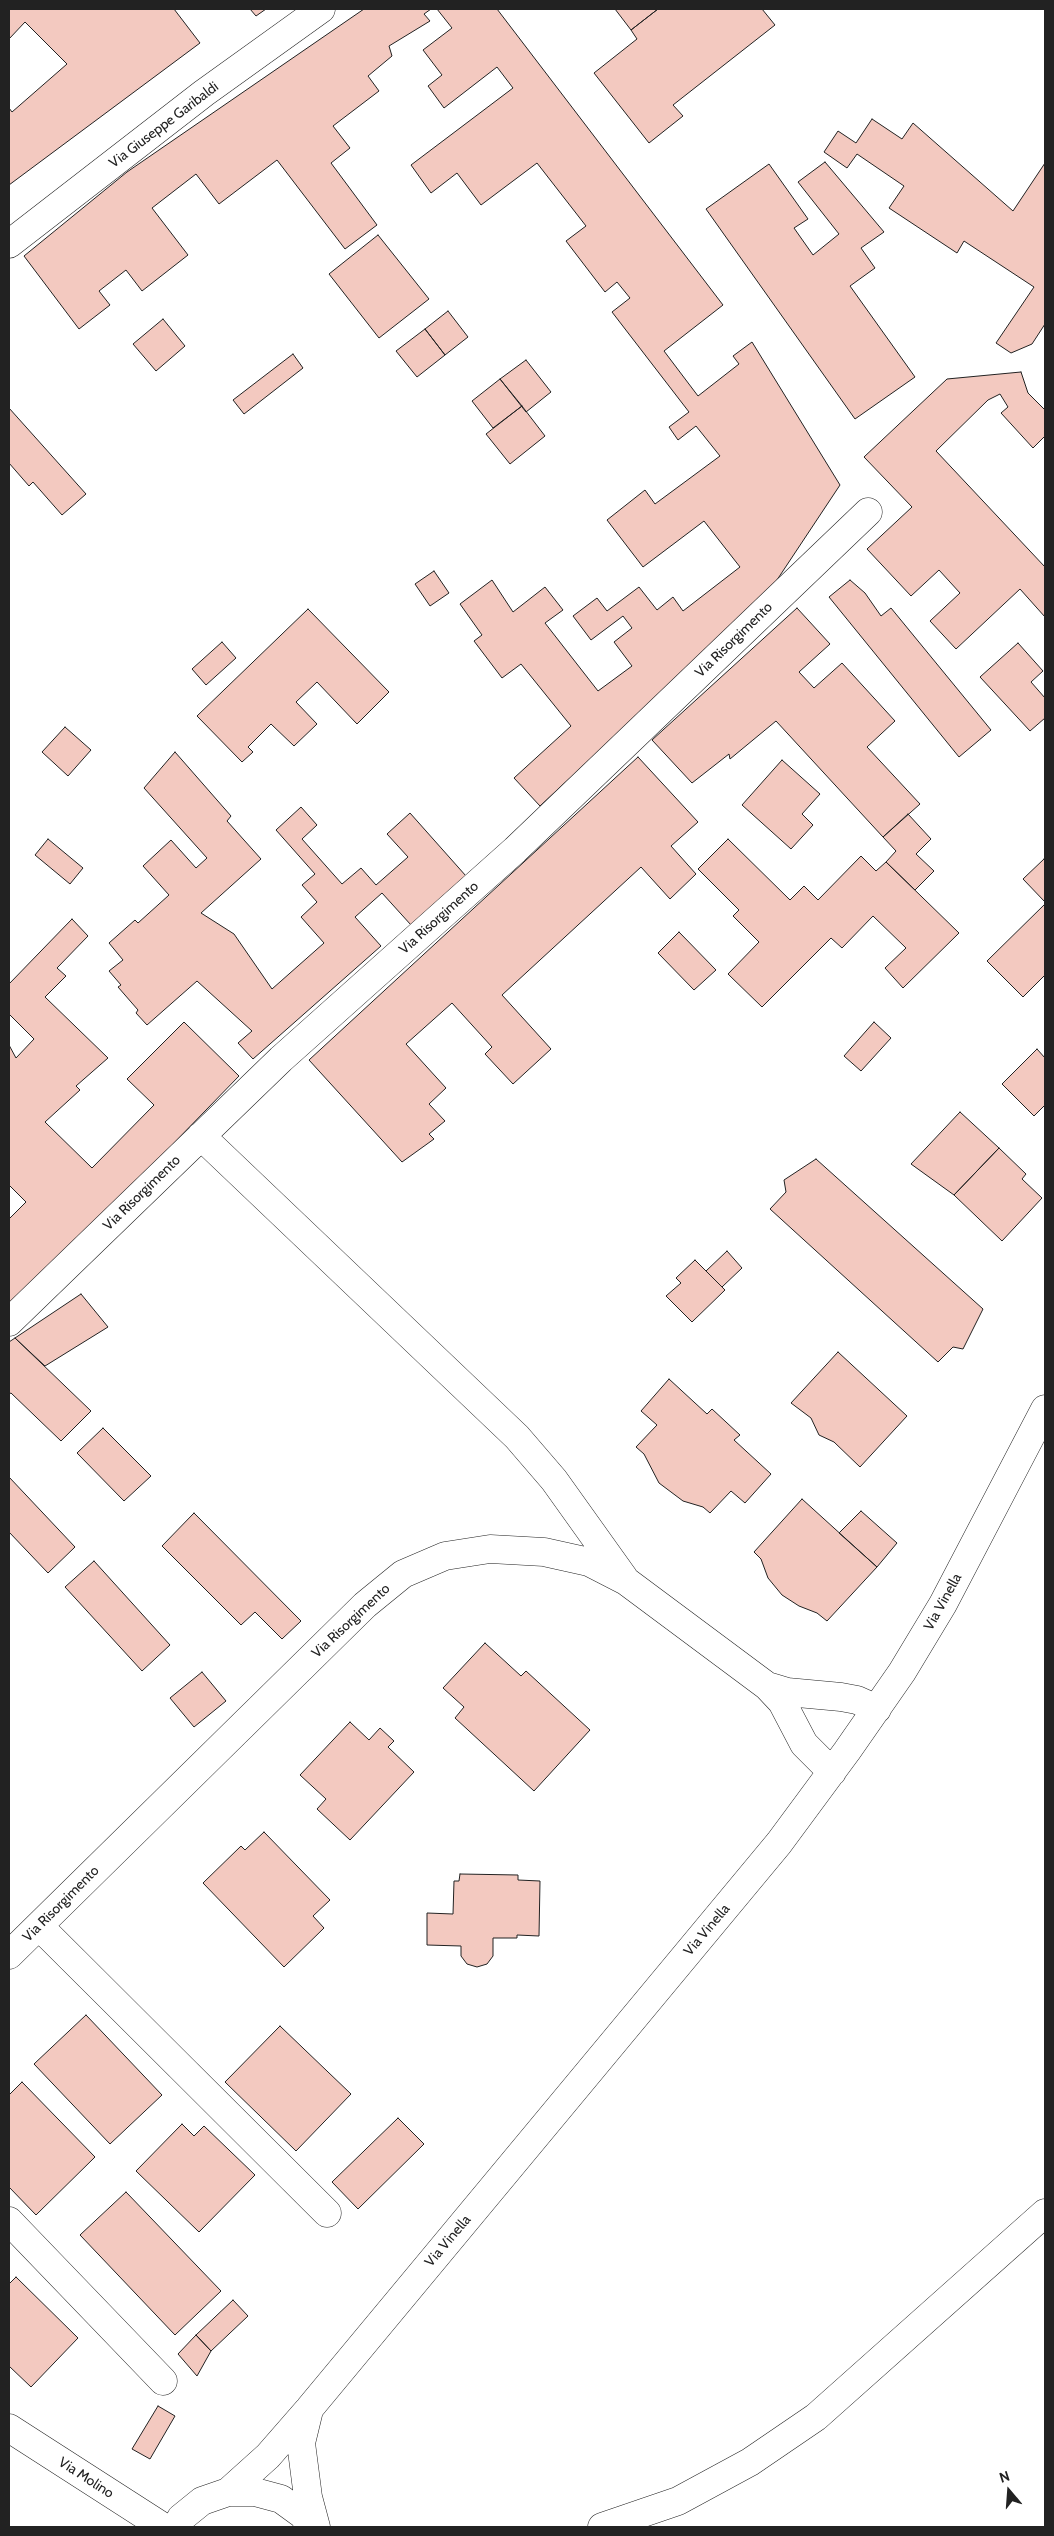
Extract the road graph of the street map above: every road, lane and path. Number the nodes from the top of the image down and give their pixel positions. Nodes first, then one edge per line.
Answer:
1 (321, 9) edge
2 (9, 244) edge
3 (868, 512) dead end
4 (201, 1136) junction
5 (9, 1322) edge
6 (1045, 1409) edge
7 (626, 1581) junction
8 (767, 1686) junction
9 (876, 1709) junction
10 (832, 1772) junction
11 (39, 1926) junction
12 (9, 1955) edge
13 (327, 2213) dead end
14 (1045, 2213) edge
15 (9, 2221) edge
16 (163, 2381) dead end
17 (309, 2409) junction
18 (9, 2428) edge
19 (228, 2492) junction
20 (164, 2527) edge
21 (176, 2527) edge
22 (311, 2527) edge
23 (316, 2527) edge
24 (602, 2527) edge

1 - 2 street, Via Giuseppe Garibaldi
3 - 4 street, Via Risorgimento
4 - 5 street, Via Risorgimento
4 - 7 street
6 - 9 street, Via Vinella
7 - 8 street, Via Risorgimento
7 - 11 street, Via Risorgimento
8 - 9 street
8 - 10 street
9 - 10 street, Via Vinella
10 - 17 street, Via Vinella
11 - 12 street, Via Risorgimento
11 - 13 street
14 - 24 street
15 - 16 street
17 - 19 street, Via Vinella
17 - 23 street
18 - 20 street, Via Molino
19 - 21 street
19 - 22 street

